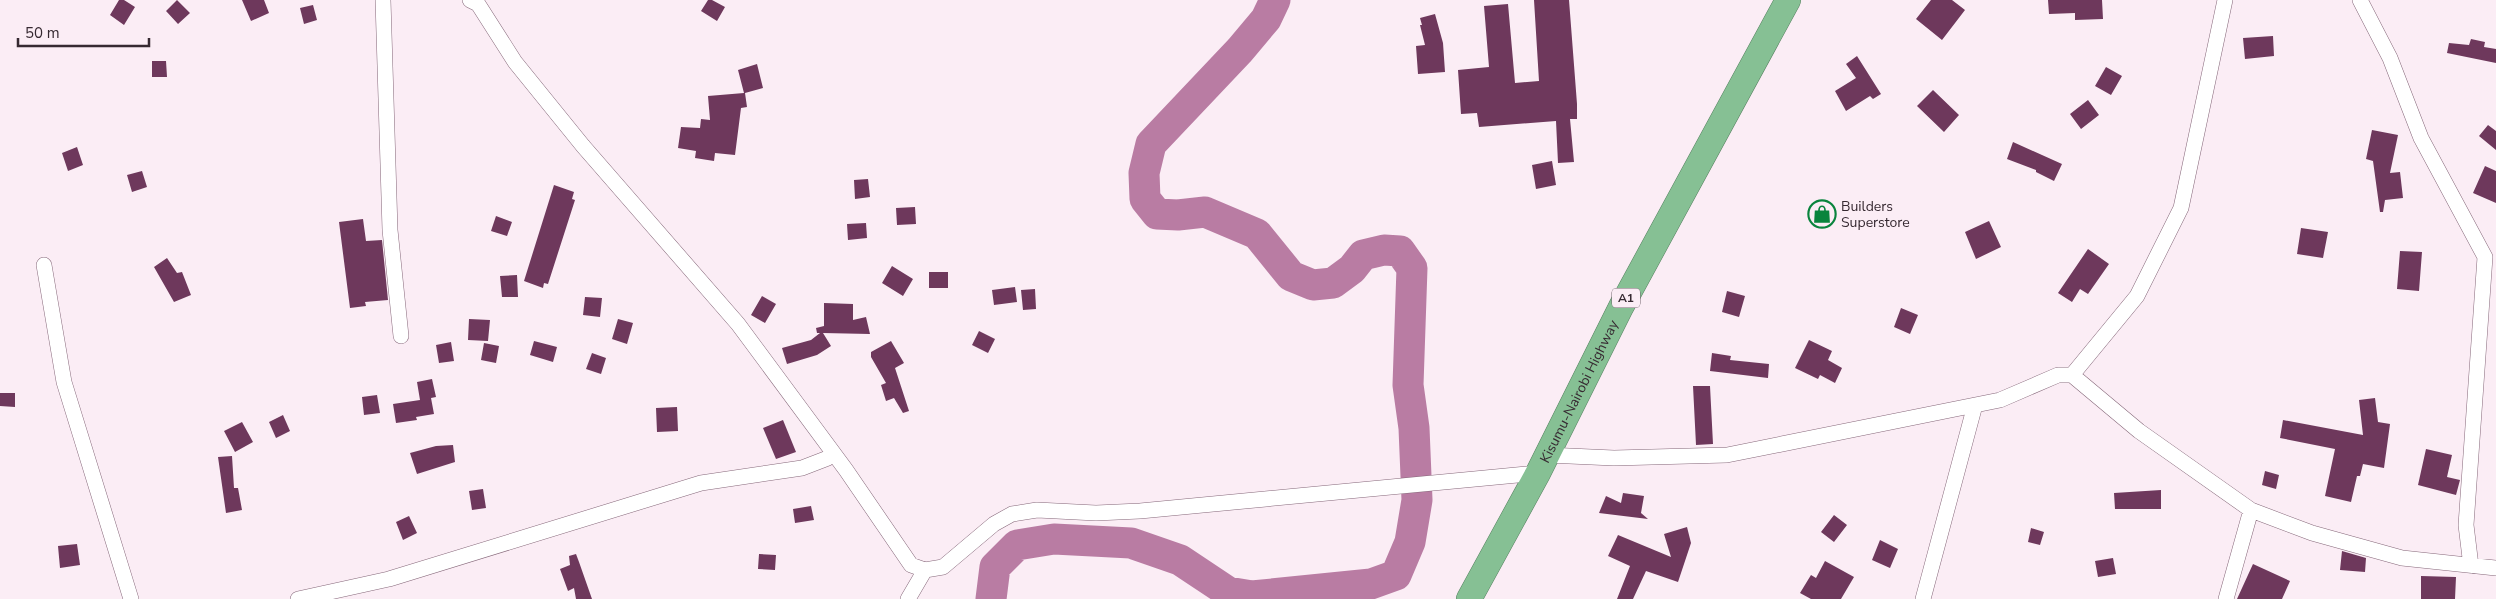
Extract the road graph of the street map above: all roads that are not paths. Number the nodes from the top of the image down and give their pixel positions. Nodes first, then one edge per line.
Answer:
1 (383, 0) edge
2 (1788, 0) edge
3 (2225, 0) edge
4 (2360, 0) edge
5 (474, 1) edge
6 (2490, 256) edge
7 (44, 265) dead end
8 (401, 336) dead end
9 (2072, 375) junction
10 (1975, 405) junction
11 (828, 458) dead end
12 (1542, 464) junction
13 (2251, 510) junction
14 (2471, 566) junction
15 (2496, 568) edge
16 (925, 570) junction
17 (131, 599) edge
18 (298, 599) edge
19 (908, 599) edge
20 (1469, 599) edge
21 (1923, 599) edge
22 (2226, 599) edge

1 - 8 street
2 - 12 highway, Kisumu-Nairobi Highway / A1
3 - 9 street
4 - 6 street
5 - 16 street
6 - 14 street
7 - 17 street
9 - 10 street
9 - 13 street
10 - 12 street
10 - 21 street
11 - 18 street
12 - 16 street
12 - 20 highway, Kisumu-Nairobi Highway / A1
13 - 14 street
13 - 22 street
14 - 15 street
16 - 19 street

